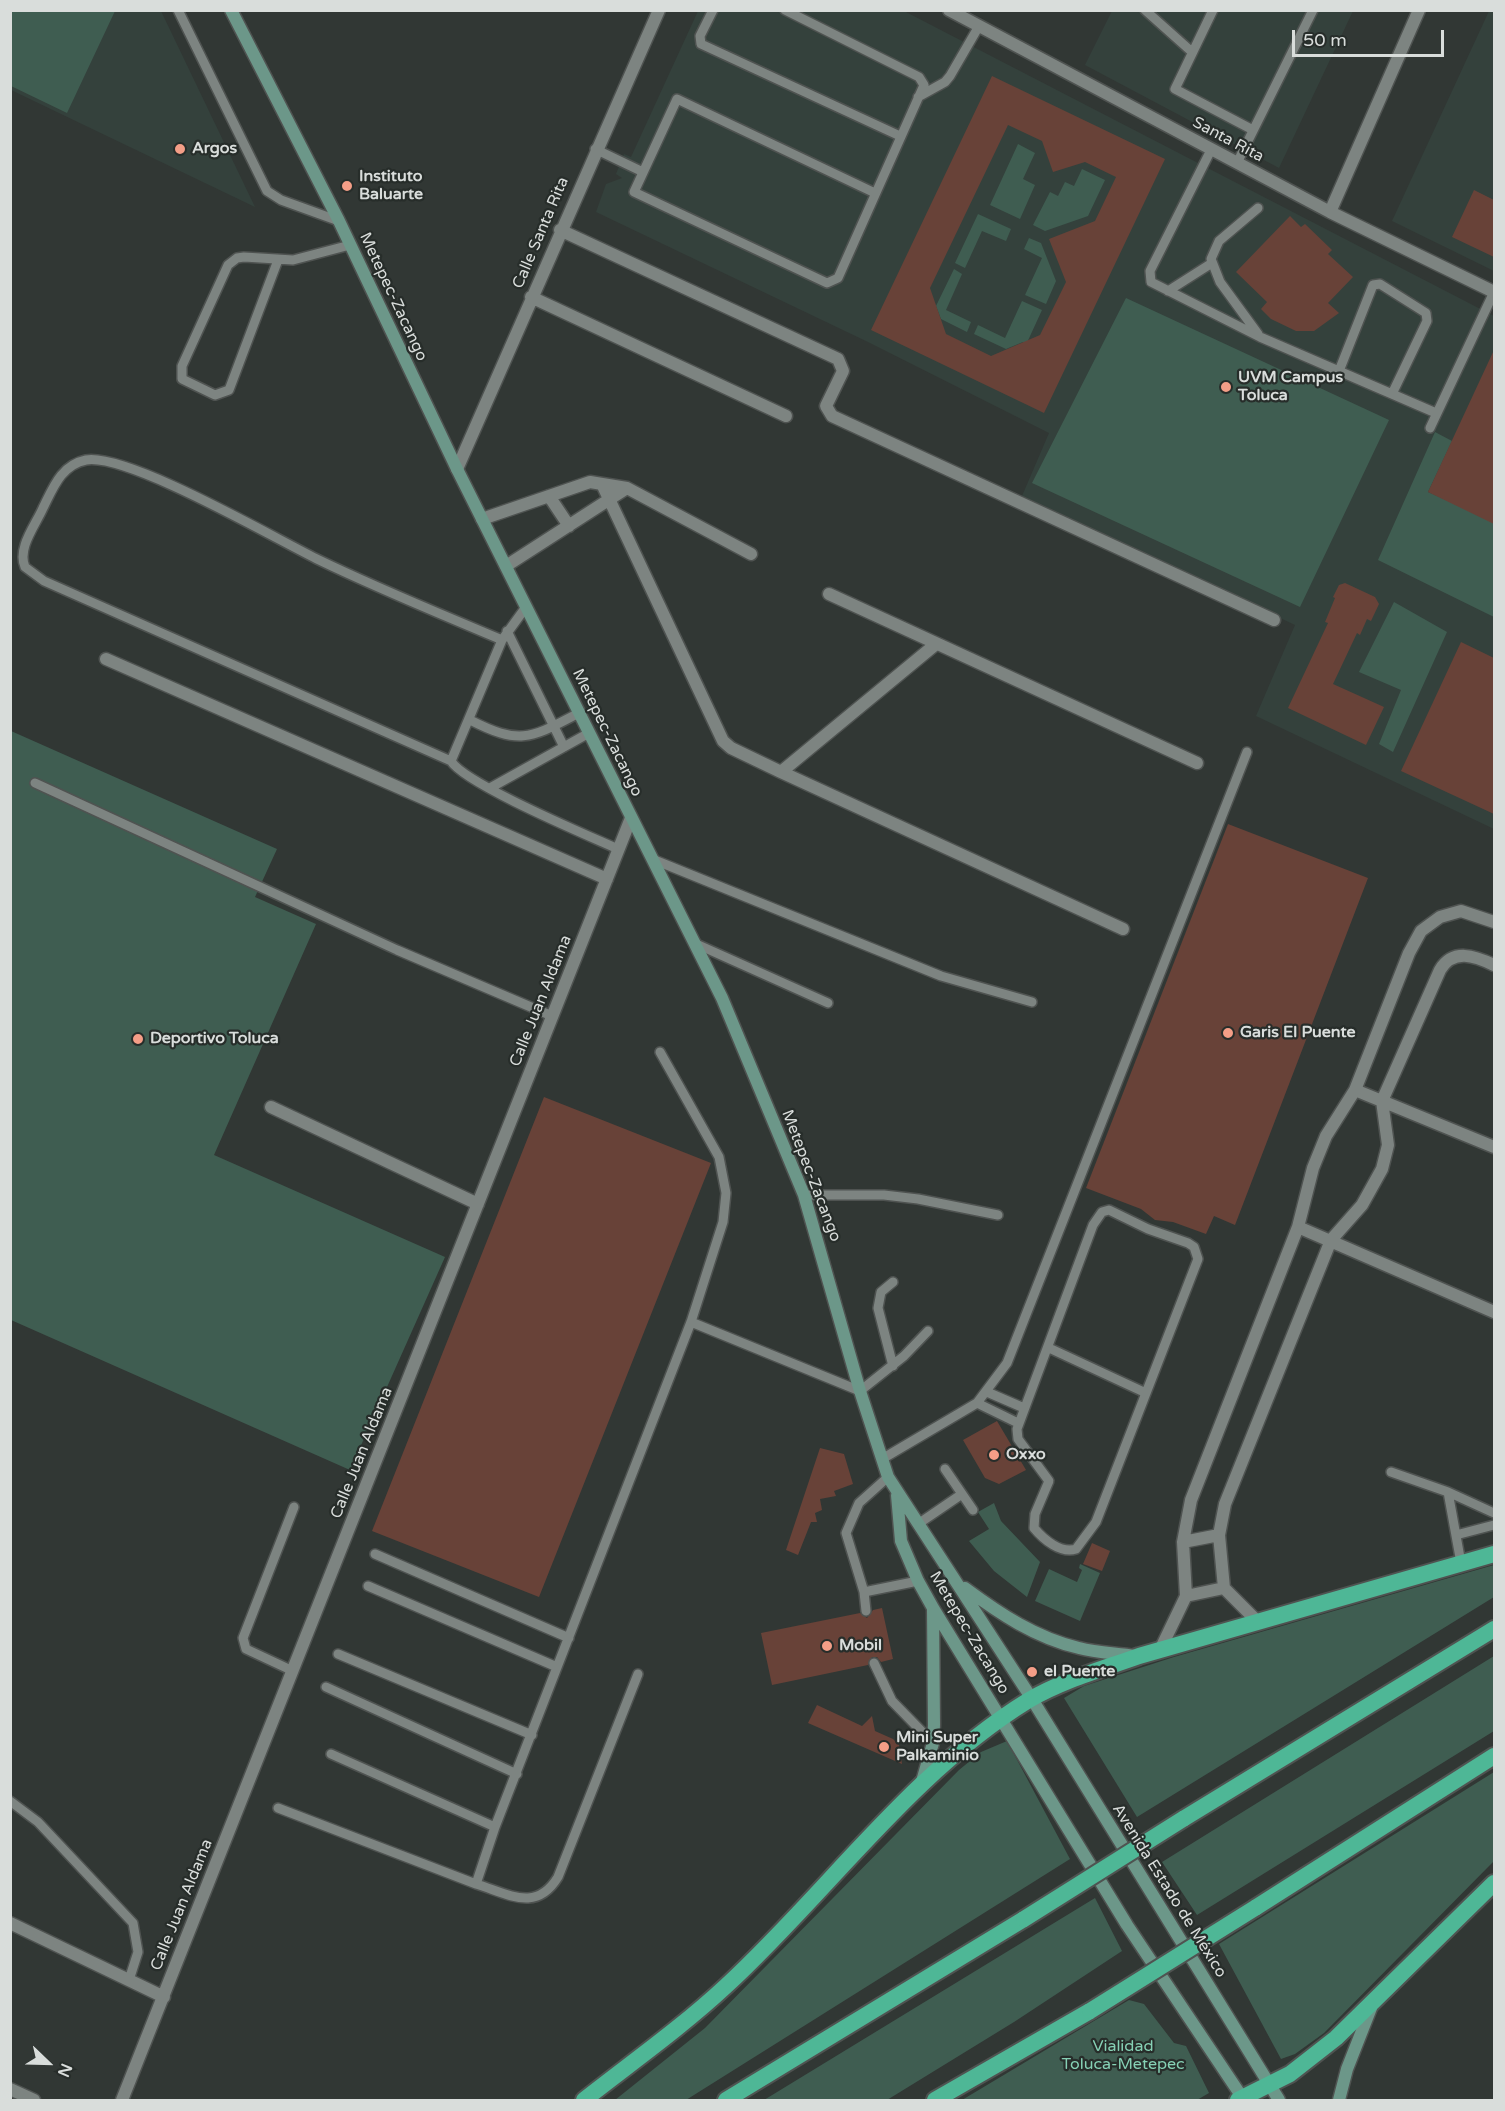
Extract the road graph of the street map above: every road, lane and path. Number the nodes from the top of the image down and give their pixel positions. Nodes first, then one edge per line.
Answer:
1 (178, 10) edge
2 (231, 10) edge
3 (658, 10) edge
4 (713, 10) edge
5 (785, 10) edge
6 (949, 10) edge
7 (1145, 10) edge
8 (1213, 10) edge
9 (1313, 10) edge
10 (1419, 10) edge
11 (979, 26) junction
12 (1192, 52) junction
13 (918, 97) junction
14 (1253, 130) junction
15 (900, 136) junction
16 (595, 149) junction
17 (1211, 150) junction
18 (1237, 163) junction
19 (643, 171) junction
20 (875, 193) junction
21 (1258, 208) dead end
22 (1330, 212) junction
23 (339, 221) junction
24 (560, 230) junction
25 (350, 245) junction
26 (278, 260) junction
27 (1212, 263) junction
28 (1168, 291) junction
29 (1494, 292) edge
30 (531, 297) junction
31 (1260, 337) junction
32 (1339, 371) junction
33 (1392, 394) junction
34 (1436, 412) junction
35 (786, 416) dead end
36 (1430, 428) dead end
37 (457, 469) junction
38 (602, 484) junction
39 (627, 488) junction
40 (549, 496) junction
41 (609, 501) junction
42 (482, 519) junction
43 (569, 526) junction
44 (751, 554) dead end
45 (506, 566) junction
46 (829, 594) dead end
47 (526, 607) junction
48 (1274, 620) dead end
49 (507, 631) junction
50 (502, 640) junction
51 (936, 644) junction
52 (106, 659) dead end
53 (579, 712) junction
54 (470, 720) junction
55 (554, 726) junction
56 (589, 733) junction
57 (564, 747) junction
58 (1247, 752) dead end
59 (451, 761) junction
60 (1197, 764) dead end
61 (781, 772) junction
62 (35, 783) dead end
63 (490, 788) junction
64 (631, 818) junction
65 (618, 849) junction
66 (652, 859) junction
67 (607, 879) junction
68 (1494, 922) edge
69 (1123, 929) dead end
70 (694, 942) junction
71 (1494, 965) edge
72 (1032, 1002) dead end
73 (828, 1003) dead end
74 (552, 1016) junction
75 (660, 1052) dead end
76 (1355, 1090) junction
77 (1382, 1101) junction
78 (271, 1107) dead end
79 (1494, 1147) edge
80 (804, 1195) junction
81 (478, 1204) junction
82 (998, 1215) dead end
83 (1298, 1227) junction
84 (1331, 1240) junction
85 (893, 1282) dead end
86 (1494, 1312) edge
87 (691, 1322) junction
88 (928, 1331) dead end
89 (1049, 1348) junction
90 (893, 1366) junction
91 (860, 1391) junction
92 (987, 1392) junction
93 (1146, 1393) junction
94 (977, 1403) junction
95 (1024, 1408) junction
96 (1018, 1423) junction
97 (882, 1459) junction
98 (945, 1469) dead end
99 (1391, 1472) dead end
100 (888, 1477) junction
101 (1448, 1492) junction
102 (897, 1494) junction
103 (962, 1494) junction
104 (294, 1507) dead end
105 (972, 1510) dead end
106 (1494, 1513) edge
107 (918, 1524) junction
108 (1494, 1525) edge
109 (1219, 1535) junction
110 (1456, 1535) junction
111 (1183, 1542) junction
112 (375, 1554) dead end
113 (1494, 1554) edge
114 (1461, 1563) junction
115 (918, 1581) junction
116 (958, 1583) junction
117 (368, 1586) dead end
118 (1224, 1588) junction
119 (864, 1592) junction
120 (1186, 1596) junction
121 (933, 1608) junction
122 (866, 1611) dead end
123 (1258, 1622) junction
124 (1494, 1629) edge
125 (569, 1638) junction
126 (1160, 1650) junction
127 (338, 1654) dead end
128 (1139, 1656) junction
129 (874, 1663) dead end
130 (557, 1667) junction
131 (293, 1671) junction
132 (638, 1674) dead end
133 (326, 1687) dead end
134 (1032, 1699) junction
135 (1000, 1719) junction
136 (532, 1735) junction
137 (933, 1743) junction
138 (331, 1754) dead end
139 (1494, 1756) edge
140 (517, 1774) junction
141 (921, 1786) junction
142 (10, 1802) edge
143 (278, 1808) dead end
144 (495, 1827) junction
145 (1494, 1883) edge
146 (476, 1884) junction
147 (10, 1923) edge
148 (129, 1980) junction
149 (164, 1997) junction
150 (1375, 1998) junction
151 (1271, 2084) junction
152 (10, 2089) edge
153 (34, 2100) edge
154 (122, 2100) edge
155 (584, 2100) edge
156 (726, 2100) edge
157 (935, 2100) edge
158 (1241, 2100) edge
159 (1279, 2100) edge
160 (1340, 2100) edge

1 - 23 lane
2 - 23 main road, Metepec-Zacango
3 - 16 street, Calle Santa Rita
4 - 15 lane
5 - 13 lane
6 - 11 street, Santa Rita
7 - 12 lane
8 - 12 lane
9 - 14 lane
10 - 22 street
11 - 13 lane
11 - 17 street, Santa Rita
12 - 14 lane
13 - 15 lane
14 - 18 lane
15 - 20 lane
16 - 19 lane
16 - 24 street, Calle Santa Rita
17 - 18 street, Santa Rita
17 - 28 lane
18 - 22 street, Santa Rita
19 - 20 lane
19 - 20 lane
21 - 27 lane
22 - 29 street, Santa Rita
23 - 25 main road, Metepec-Zacango
24 - 30 street, Calle Santa Rita
24 - 48 street
25 - 26 lane
25 - 37 main road, Metepec-Zacango
26 - 26 lane
27 - 28 lane
27 - 31 lane
28 - 31 lane
29 - 34 lane
30 - 35 street
30 - 37 street, Calle Santa Rita
31 - 32 lane
32 - 33 lane
32 - 33 lane
33 - 34 lane
34 - 36 lane
37 - 42 main road, Metepec-Zacango
38 - 39 street
38 - 40 street
38 - 41 street
39 - 41 street
39 - 44 street
40 - 42 street
40 - 43 street
41 - 43 street
41 - 61 street
42 - 45 main road, Metepec-Zacango
43 - 45 street
45 - 47 main road, Metepec-Zacango
46 - 51 street
47 - 49 lane
47 - 53 main road, Metepec-Zacango
49 - 50 lane
49 - 55 lane
50 - 54 lane
50 - 59 lane
51 - 60 street
51 - 61 street
52 - 67 street
53 - 55 lane
53 - 56 main road, Metepec-Zacango
54 - 55 lane
54 - 59 lane
55 - 57 lane
56 - 57 lane
56 - 64 main road, Metepec-Zacango
57 - 63 lane
58 - 92 lane
59 - 63 lane
61 - 69 street
62 - 74 lane
63 - 65 lane
64 - 65 street, Calle Juan Aldama
64 - 66 main road, Metepec-Zacango
65 - 67 street, Calle Juan Aldama
66 - 70 main road, Metepec-Zacango
66 - 72 lane
67 - 74 street, Calle Juan Aldama
68 - 76 street
70 - 73 lane
70 - 80 main road, Metepec-Zacango
71 - 77 street
74 - 81 street, Calle Juan Aldama
75 - 87 lane
76 - 77 street
76 - 83 street
77 - 79 street
77 - 84 street
78 - 81 street
80 - 82 lane
80 - 91 main road, Metepec-Zacango
81 - 131 street, Calle Juan Aldama
83 - 84 street
83 - 111 street
84 - 86 street
84 - 109 street
85 - 90 lane
87 - 91 lane
87 - 125 lane
88 - 90 lane
89 - 93 lane
89 - 93 lane
89 - 95 lane
90 - 91 lane
91 - 97 main road, Metepec-Zacango
92 - 94 lane
92 - 95 lane
93 - 96 lane
94 - 96 lane
94 - 97 lane
95 - 96 lane
97 - 100 main road, Metepec-Zacango
98 - 103 lane
99 - 101 lane
100 - 102 main road, Metepec-Zacango
100 - 119 lane
101 - 106 lane
101 - 110 lane
102 - 107 main road, Metepec-Zacango
102 - 115 main road, Metepec-Zacango
103 - 105 lane
103 - 107 lane
104 - 131 lane
107 - 116 main road, Metepec-Zacango
108 - 110 lane
109 - 111 street
109 - 118 street
110 - 114 lane
111 - 120 street
112 - 125 lane
113 - 114 highway
114 - 123 highway
115 - 119 lane
115 - 121 main road, Metepec-Zacango
116 - 128 main road
116 - 134 main road, Metepec-Zacango
117 - 130 lane
118 - 120 street
118 - 123 street
119 - 122 lane
120 - 126 street
121 - 135 main road, Metepec-Zacango
121 - 137 main road
123 - 126 highway
124 - 156 highway, bridge
125 - 130 lane
126 - 128 highway
127 - 136 lane
128 - 134 highway
129 - 137 lane
130 - 136 lane
131 - 149 street, Calle Juan Aldama
132 - 146 lane
133 - 140 lane
134 - 135 highway
134 - 151 main road, Avenida Estado de México
135 - 141 highway
135 - 158 main road
136 - 140 lane
137 - 141 main road
138 - 144 lane
139 - 157 highway, bridge
140 - 144 lane
141 - 155 highway
142 - 148 lane
143 - 146 lane
144 - 146 lane
145 - 150 highway
147 - 148 street
148 - 149 street
149 - 154 street, Calle Juan Aldama
150 - 151 highway
150 - 160 main road
151 - 158 highway
151 - 159 main road, Avenida Estado de México
152 - 153 street

